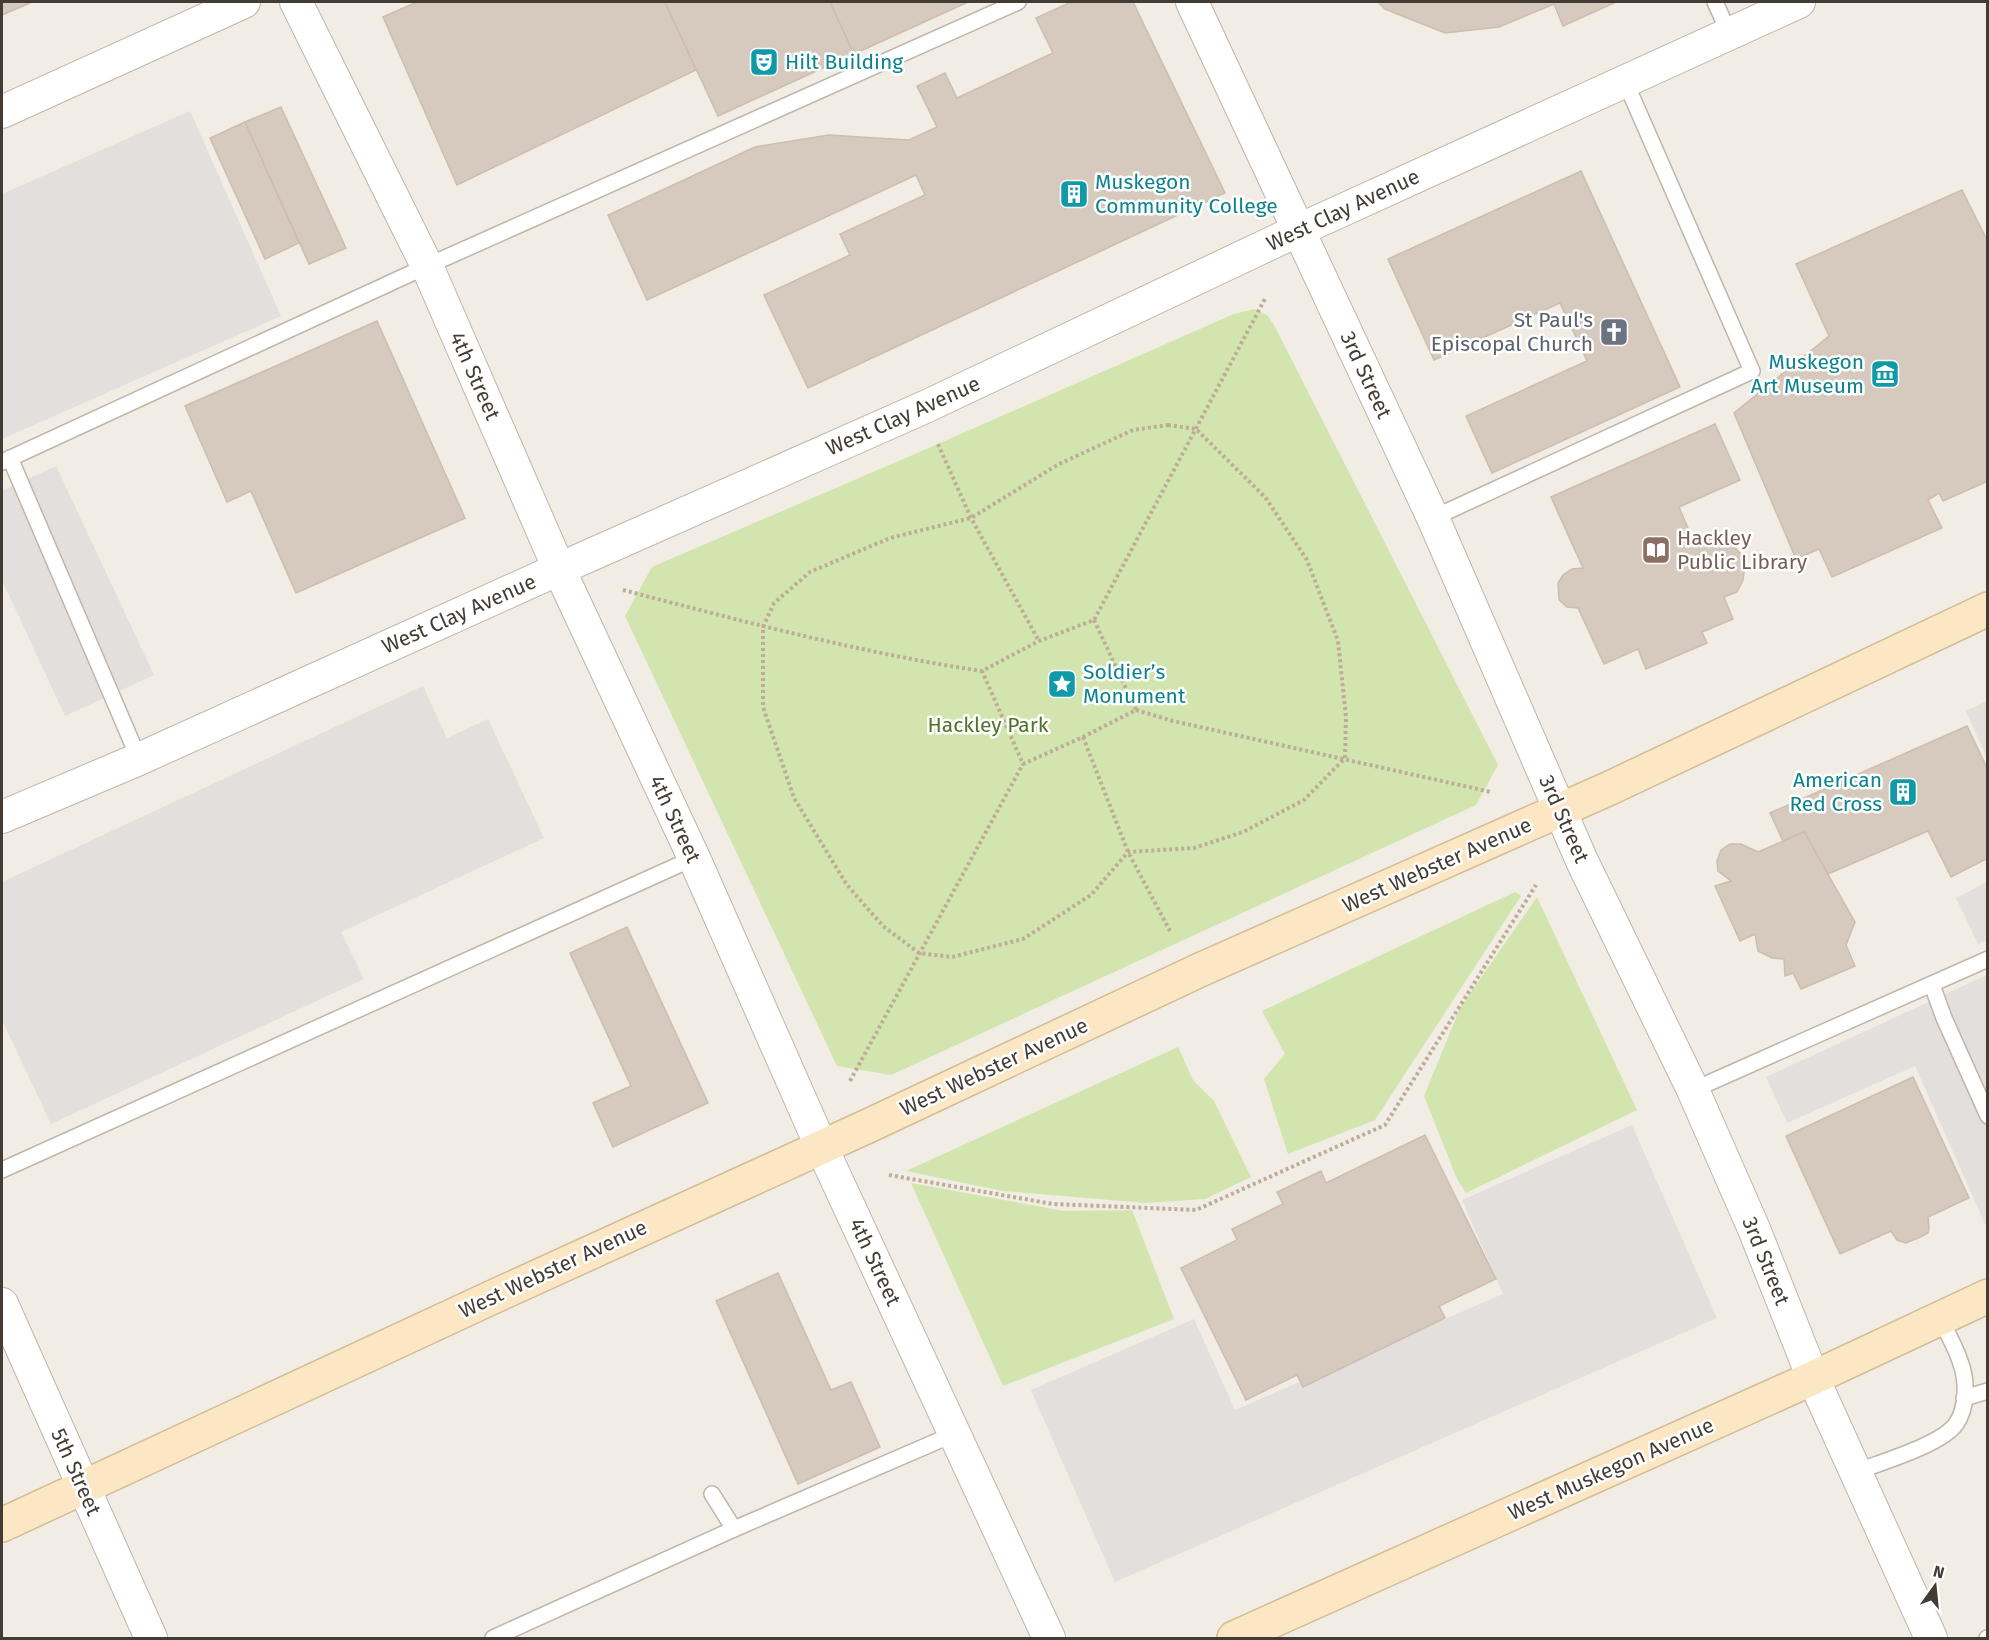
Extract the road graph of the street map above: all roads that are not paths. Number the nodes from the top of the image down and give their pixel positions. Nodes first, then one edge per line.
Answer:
1 (244, 2) edge
2 (296, 2) edge
3 (1018, 2) edge
4 (1192, 2) edge
5 (1715, 2) edge
6 (1799, 2) edge
7 (1729, 33) junction
8 (1625, 81) junction
9 (2, 112) edge
10 (1299, 230) junction
11 (427, 266) junction
12 (6, 460) edge
13 (1433, 518) junction
14 (559, 569) junction
15 (1988, 609) edge
16 (139, 759) junction
17 (1560, 811) junction
18 (2, 817) edge
19 (693, 858) junction
20 (1988, 959) edge
21 (1932, 985) junction
22 (1693, 1090) junction
23 (1988, 1116) edge
24 (821, 1146) junction
25 (2, 1170) edge
26 (1988, 1296) edge
27 (2, 1304) edge
28 (1940, 1319) junction
29 (1813, 1378) junction
30 (1988, 1392) edge
31 (1964, 1398) junction
32 (954, 1434) junction
33 (1856, 1472) junction
34 (84, 1487) junction
35 (712, 1494) dead end
36 (2, 1525) edge
37 (734, 1529) junction
38 (152, 1638) edge
39 (493, 1638) edge
40 (1049, 1638) edge
41 (1234, 1638) edge
42 (1931, 1638) edge

1 - 9 street
2 - 11 street, 4th Street
3 - 11 lane
4 - 10 street, 3rd Street
5 - 7 lane
6 - 7 street, West Clay Avenue
7 - 8 street, West Clay Avenue
8 - 10 street, West Clay Avenue
8 - 13 lane
10 - 13 street, 3rd Street
10 - 14 street, West Clay Avenue
11 - 12 lane
11 - 14 street, 4th Street
12 - 16 lane
13 - 17 street, 3rd Street
14 - 16 street, West Clay Avenue
14 - 19 street, 4th Street
15 - 17 main road, West Webster Avenue
16 - 18 street, West Clay Avenue
17 - 22 street, 3rd Street
17 - 24 main road, West Webster Avenue
19 - 24 street, 4th Street
19 - 25 lane
20 - 21 lane
21 - 22 lane
21 - 23 lane
22 - 29 street, 3rd Street
24 - 32 street, 4th Street
24 - 34 main road, West Webster Avenue
26 - 28 main road, West Muskegon Avenue
27 - 34 street, 5th Street
28 - 29 main road, West Muskegon Avenue
28 - 31 lane
29 - 33 street, 3rd Street
29 - 41 main road, West Muskegon Avenue
30 - 31 lane
31 - 33 lane
32 - 37 lane
32 - 40 street, 4th Street
33 - 42 street, 3rd Street
34 - 36 main road, West Webster Avenue
34 - 38 street, 5th Street
35 - 37 lane
37 - 39 lane

